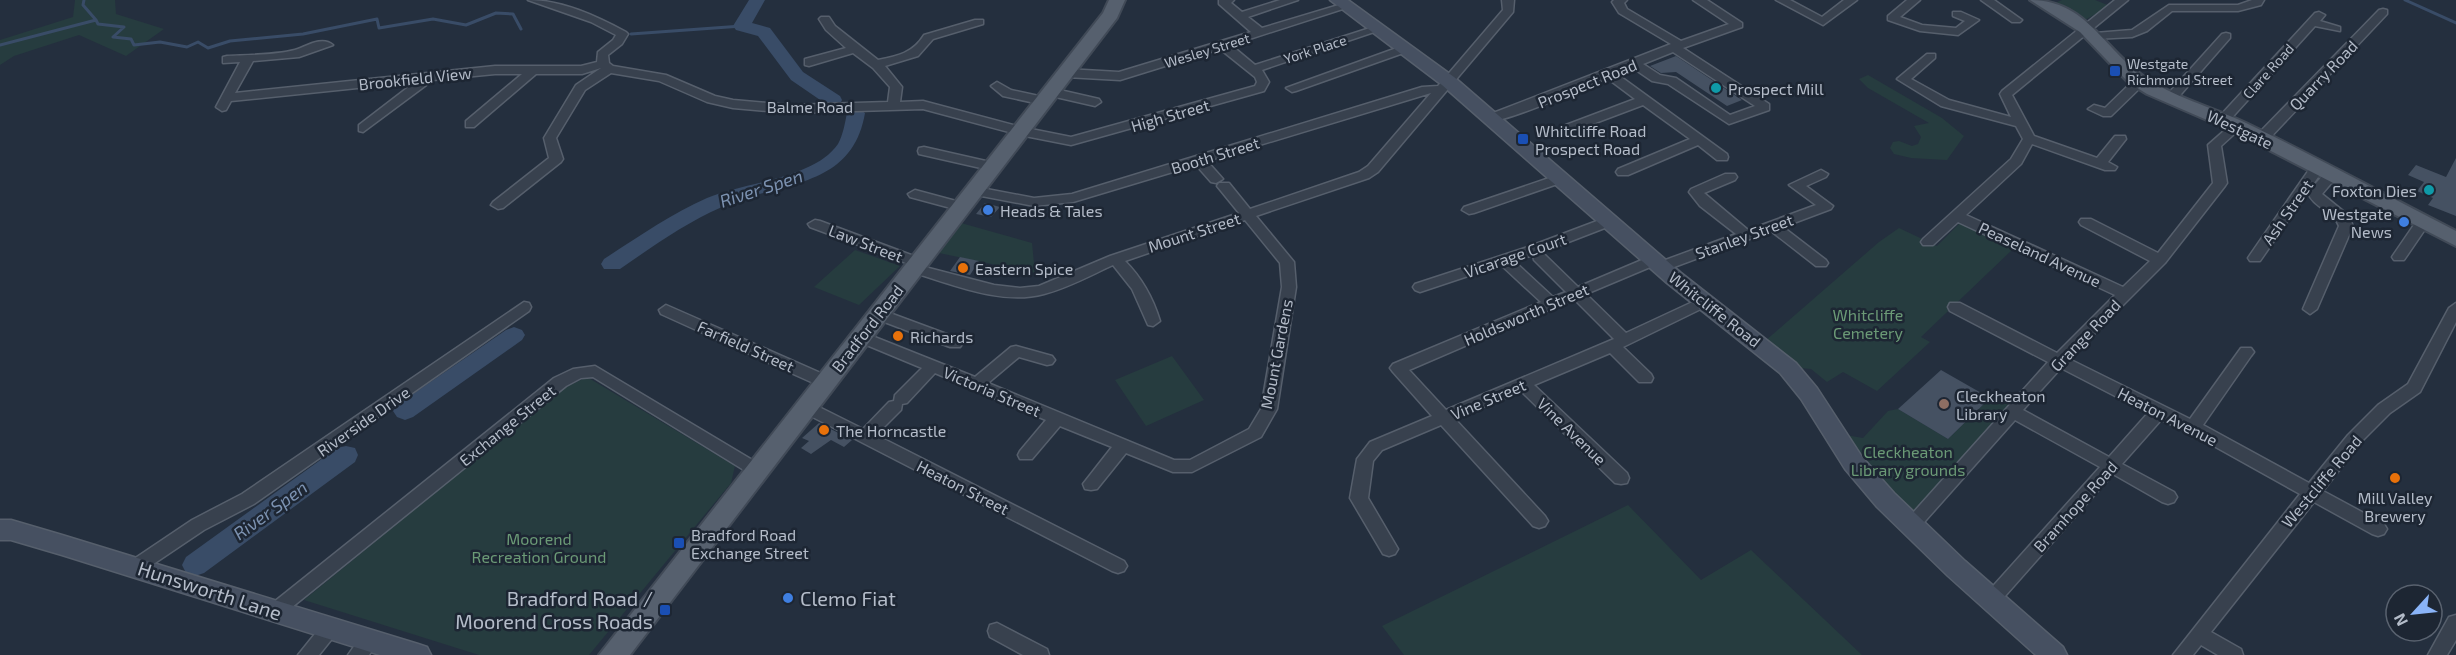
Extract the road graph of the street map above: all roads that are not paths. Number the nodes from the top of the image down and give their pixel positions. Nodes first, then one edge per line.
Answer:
1 (534, 0) edge
2 (1118, 0) edge
3 (1228, 0) edge
4 (1292, 0) edge
5 (1508, 0) edge
6 (1621, 0) edge
7 (1699, 0) edge
8 (1782, 0) edge
9 (1851, 0) edge
10 (1914, 0) edge
11 (1987, 0) edge
12 (2038, 0) edge
13 (2122, 0) edge
14 (2258, 0) edge
15 (1342, 3) edge
16 (2383, 12) dead end
17 (1957, 14) dead end
18 (1240, 16) junction
19 (825, 19) dead end
20 (2016, 20) dead end
21 (979, 22) dead end
22 (1377, 29) junction
23 (2336, 29) dead end
24 (2090, 32) junction
25 (1260, 33) junction
26 (2226, 36) dead end
27 (327, 45) dead end
28 (1223, 45) junction
29 (1677, 46) junction
30 (854, 49) junction
31 (1405, 49) junction
32 (1931, 56) dead end
33 (248, 59) junction
34 (227, 60) dead end
35 (808, 62) dead end
36 (877, 64) junction
37 (1635, 64) junction
38 (606, 66) junction
39 (1254, 69) junction
40 (533, 70) junction
41 (1066, 73) junction
42 (1610, 75) junction
43 (429, 77) junction
44 (2140, 81) junction
45 (1444, 85) junction
46 (997, 86) dead end
47 (1292, 88) dead end
48 (1047, 97) junction
49 (2171, 98) junction
50 (1644, 100) junction
51 (1095, 102) dead end
52 (894, 105) junction
53 (2094, 109) dead end
54 (1492, 118) junction
55 (2020, 123) junction
56 (2230, 123) junction
57 (470, 124) dead end
58 (363, 128) dead end
59 (1570, 128) dead end
60 (1020, 131) junction
61 (2120, 138) dead end
62 (2262, 138) junction
63 (2029, 139) junction
64 (1699, 140) junction
65 (924, 151) dead end
66 (1722, 157) dead end
67 (1199, 160) junction
68 (994, 167) junction
69 (2325, 170) junction
70 (1623, 172) dead end
71 (1821, 174) dead end
72 (1730, 177) dead end
73 (1561, 178) junction
74 (976, 191) junction
75 (915, 194) dead end
76 (498, 205) dead end
77 (962, 207) junction
78 (1469, 210) dead end
79 (1247, 214) junction
80 (1955, 215) junction
81 (1610, 221) junction
82 (2086, 222) dead end
83 (2423, 222) junction
84 (815, 224) dead end
85 (1773, 226) junction
86 (1744, 233) junction
87 (2456, 239) edge
88 (1928, 242) dead end
89 (1539, 256) dead end
90 (2162, 257) junction
91 (2399, 257) dead end
92 (2255, 258) dead end
93 (1115, 259) junction
94 (1504, 260) junction
95 (1658, 263) junction
96 (1821, 263) dead end
97 (915, 265) junction
98 (1420, 287) dead end
99 (1576, 293) junction
100 (2124, 293) junction
101 (1704, 302) junction
102 (1551, 303) junction
103 (524, 307) dead end
104 (1955, 307) dead end
105 (2456, 308) edge
106 (2310, 309) dead end
107 (666, 310) dead end
108 (879, 314) junction
109 (1153, 321) dead end
110 (862, 337) junction
111 (956, 343) dead end
112 (1618, 343) junction
113 (2246, 352) dead end
114 (1047, 360) dead end
115 (2058, 361) junction
116 (933, 366) junction
117 (1645, 378) dead end
118 (825, 382) junction
119 (977, 384) junction
120 (1523, 384) junction
121 (807, 407) junction
122 (2014, 412) junction
123 (2158, 412) junction
124 (1057, 418) junction
125 (1443, 418) junction
126 (2193, 427) junction
127 (865, 437) junction
128 (1123, 445) junction
129 (1026, 455) dead end
130 (2110, 466) junction
131 (758, 471) junction
132 (1621, 478) dead end
133 (1092, 484) dead end
134 (2310, 492) junction
135 (2168, 497) dead end
136 (1539, 521) dead end
137 (1912, 524) junction
138 (2378, 529) dead end
139 (0, 530) edge
140 (1389, 549) dead end
141 (137, 566) junction
142 (1118, 566) dead end
143 (1992, 599) junction
144 (275, 611) junction
145 (2456, 623) edge
146 (330, 630) junction
147 (997, 631) dead end
148 (2198, 634) junction
149 (363, 648) edge
150 (411, 654) edge
151 (307, 655) edge
152 (613, 655) edge
153 (1040, 655) edge
154 (2054, 655) edge
155 (2182, 655) edge
156 (2234, 655) edge
157 (2437, 655) edge

1 - 38 street
2 - 41 main road, Bradford Road
3 - 18 street
4 - 18 street
5 - 45 street, Mount Street
6 - 29 street
7 - 29 street, Prospect Road
8 - 9 street
10 - 17 street
11 - 20 street
12 - 24 main road, Westgate
13 - 24 street
14 - 24 street
15 - 22 main road, Whitcliffe Road
15 - 25 street, Wesley Street
16 - 62 street, Quarry Road
18 - 25 street
19 - 30 street
21 - 36 street
22 - 31 main road, Whitcliffe Road
22 - 39 street, York Place
23 - 56 street, Clare Road
24 - 44 main road, Westgate
24 - 55 street
25 - 28 street, Wesley Street
26 - 49 street
27 - 33 street
28 - 39 street
28 - 41 street, Wesley Street
29 - 37 street, Prospect Road
29 - 37 street
30 - 35 street
30 - 36 street
31 - 45 main road, Whitcliffe Road
31 - 47 street
32 - 55 street
33 - 34 street
33 - 43 street, Brookfield View
36 - 52 street
37 - 42 street, Prospect Road
38 - 40 street, Brookfield View
38 - 52 street, Balme Road
38 - 76 street
39 - 60 street, High Street
40 - 43 street, Brookfield View
40 - 57 street
41 - 48 main road, Bradford Road
42 - 50 street
42 - 54 street, Prospect Road
43 - 58 street
44 - 49 main road, Westgate
44 - 53 street
45 - 54 main road, Whitcliffe Road
45 - 67 street, Booth Street
45 - 79 street, Mount Street
46 - 48 street
48 - 51 street
48 - 60 main road, Bradford Road
49 - 56 main road, Westgate
50 - 59 street
50 - 64 street
52 - 60 street, Balme Road
54 - 73 main road, Whitcliffe Road
55 - 63 street
56 - 62 main road, Westgate
56 - 90 street, Clare Road
60 - 68 main road, Bradford Road
61 - 63 street
62 - 69 main road, Westgate
63 - 80 street
64 - 66 street
64 - 70 street
65 - 68 street
67 - 74 street, Booth Street
67 - 79 street, Mount Gardens
68 - 74 main road, Bradford Road
69 - 83 main road, Westgate
69 - 92 street, Ash Street
69 - 106 street
71 - 85 street, Stanley Street
72 - 86 street
73 - 78 street
73 - 81 main road, Whitcliffe Road
74 - 77 main road, Bradford Road
75 - 77 street
77 - 97 main road, Bradford Road
79 - 93 street, Mount Street
79 - 128 street, Mount Gardens
80 - 88 street
80 - 100 street, Peaseland Avenue
81 - 94 street, Vicarage Court
81 - 95 main road, Whitcliffe Road
82 - 90 street
83 - 87 main road, Westgate
83 - 91 street
84 - 97 street, Law Street
85 - 86 street, Stanley Street
85 - 96 street
86 - 95 street, Stanley Street
89 - 99 street
90 - 100 street, Grange Road
93 - 97 street, Mount Street
93 - 109 street
94 - 98 street, Vicarage Court
94 - 102 street
95 - 99 street, Holdsworth Street
95 - 101 main road, Whitcliffe Road
97 - 108 main road, Bradford Road
99 - 102 street, Holdsworth Street
99 - 112 street
100 - 115 street, Grange Road
101 - 112 street, Vine Street
101 - 137 main road, Whitcliffe Road
102 - 125 street, Holdsworth Street
103 - 141 street, Riverside Drive
104 - 115 street, Heaton Avenue
105 - 134 street, Westcliffe Road
107 - 118 street, Farfield Street
108 - 110 main road, Bradford Road
108 - 111 street
110 - 116 street, Victoria Street
110 - 118 main road, Bradford Road
112 - 117 street
112 - 120 street, Vine Street
113 - 126 street
114 - 119 street
115 - 122 street, Grange Road
115 - 123 street, Heaton Avenue
116 - 119 street, Victoria Street
116 - 127 street
118 - 121 main road, Bradford Road
119 - 124 street, Victoria Street
120 - 125 street, Vine Street
120 - 132 street, Vine Avenue
121 - 127 street, Heaton Street
121 - 131 main road, Bradford Road
122 - 130 street
122 - 137 street, Grange Road
123 - 126 street, Heaton Avenue
123 - 130 street, Bramhope Road
124 - 128 street, Victoria Street
124 - 129 street
125 - 136 street
125 - 140 street, Vine Street
126 - 134 street, Heaton Avenue
127 - 142 street, Heaton Street
128 - 133 street
130 - 135 street
130 - 143 street, Bramhope Road
131 - 144 street, Exchange Street
131 - 152 main road, Bradford Road
134 - 138 street, Heaton Avenue
134 - 148 street, Westcliffe Road
137 - 143 main road, Whitcliffe Road
139 - 141 main road, Hunsworth Lane
141 - 144 main road, Hunsworth Lane
143 - 154 main road, Whitcliffe Road
144 - 146 main road, Hunsworth Lane
145 - 157 street
146 - 149 main road, Hunsworth Lane
146 - 151 street
147 - 153 street
148 - 155 street, Westcliffe Road
148 - 156 street
149 - 150 main road, Hunsworth Lane

